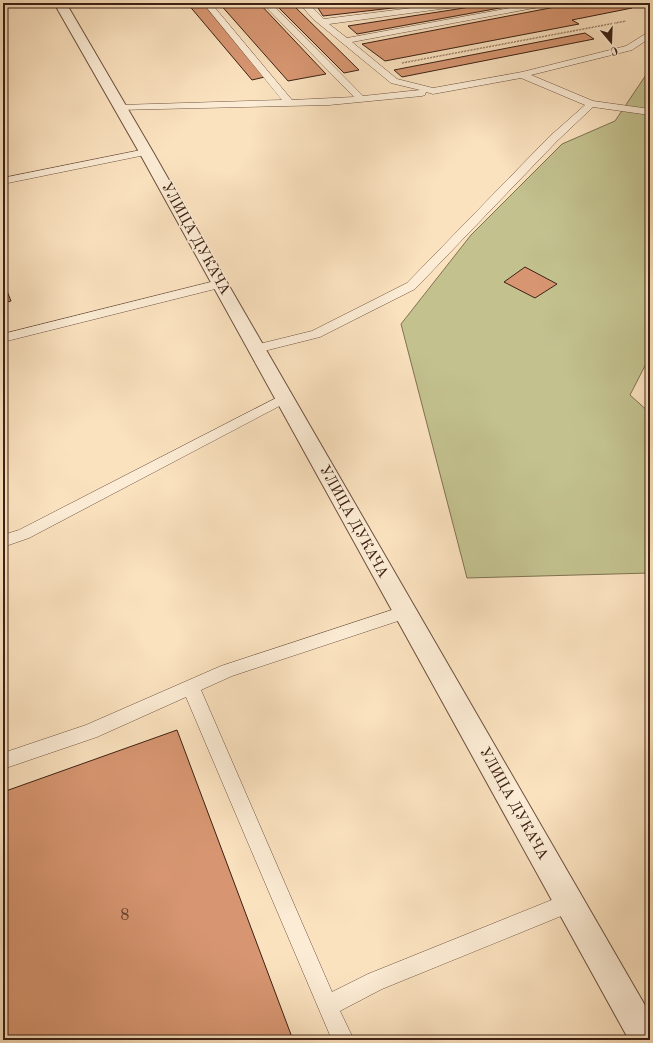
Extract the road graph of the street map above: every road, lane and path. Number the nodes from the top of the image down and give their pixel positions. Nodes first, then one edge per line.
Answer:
1 (60, 3) edge
2 (207, 3) edge
3 (266, 3) edge
4 (303, 3) edge
5 (470, 3) edge
6 (550, 3) edge
7 (626, 21) dead end
8 (322, 22) junction
9 (650, 34) edge
10 (345, 41) junction
11 (377, 67) junction
12 (522, 75) junction
13 (433, 91) junction
14 (361, 99) junction
15 (289, 103) junction
16 (591, 104) junction
17 (120, 108) junction
18 (650, 112) edge
19 (146, 152) junction
20 (3, 181) edge
21 (219, 284) junction
22 (3, 338) edge
23 (256, 349) junction
24 (284, 398) junction
25 (3, 541) edge
26 (404, 612) junction
27 (191, 688) junction
28 (3, 761) edge
29 (569, 903) junction
30 (327, 1006) junction
31 (342, 1040) edge
32 (647, 1040) edge

1 - 17 street, УЛИЦА ДУКАЧА
2 - 15 lane
3 - 14 lane
4 - 8 lane
5 - 8 lane
6 - 10 lane
7 - 11 path
8 - 10 lane
9 - 12 lane
10 - 11 lane
11 - 13 lane
12 - 13 lane
12 - 16 lane
13 - 14 lane
14 - 15 lane
15 - 17 lane
16 - 18 lane
16 - 23 lane
17 - 19 street, УЛИЦА ДУКАЧА
19 - 20 lane
19 - 21 street, УЛИЦА ДУКАЧА
21 - 22 lane
21 - 23 street, УЛИЦА ДУКАЧА
23 - 24 street, УЛИЦА ДУКАЧА
24 - 25 lane
24 - 26 street, УЛИЦА ДУКАЧА
26 - 27 lane
26 - 29 street, УЛИЦА ДУКАЧА
27 - 28 lane
27 - 30 lane
29 - 30 lane
29 - 32 street, УЛИЦА ДУКАЧА
30 - 31 lane

